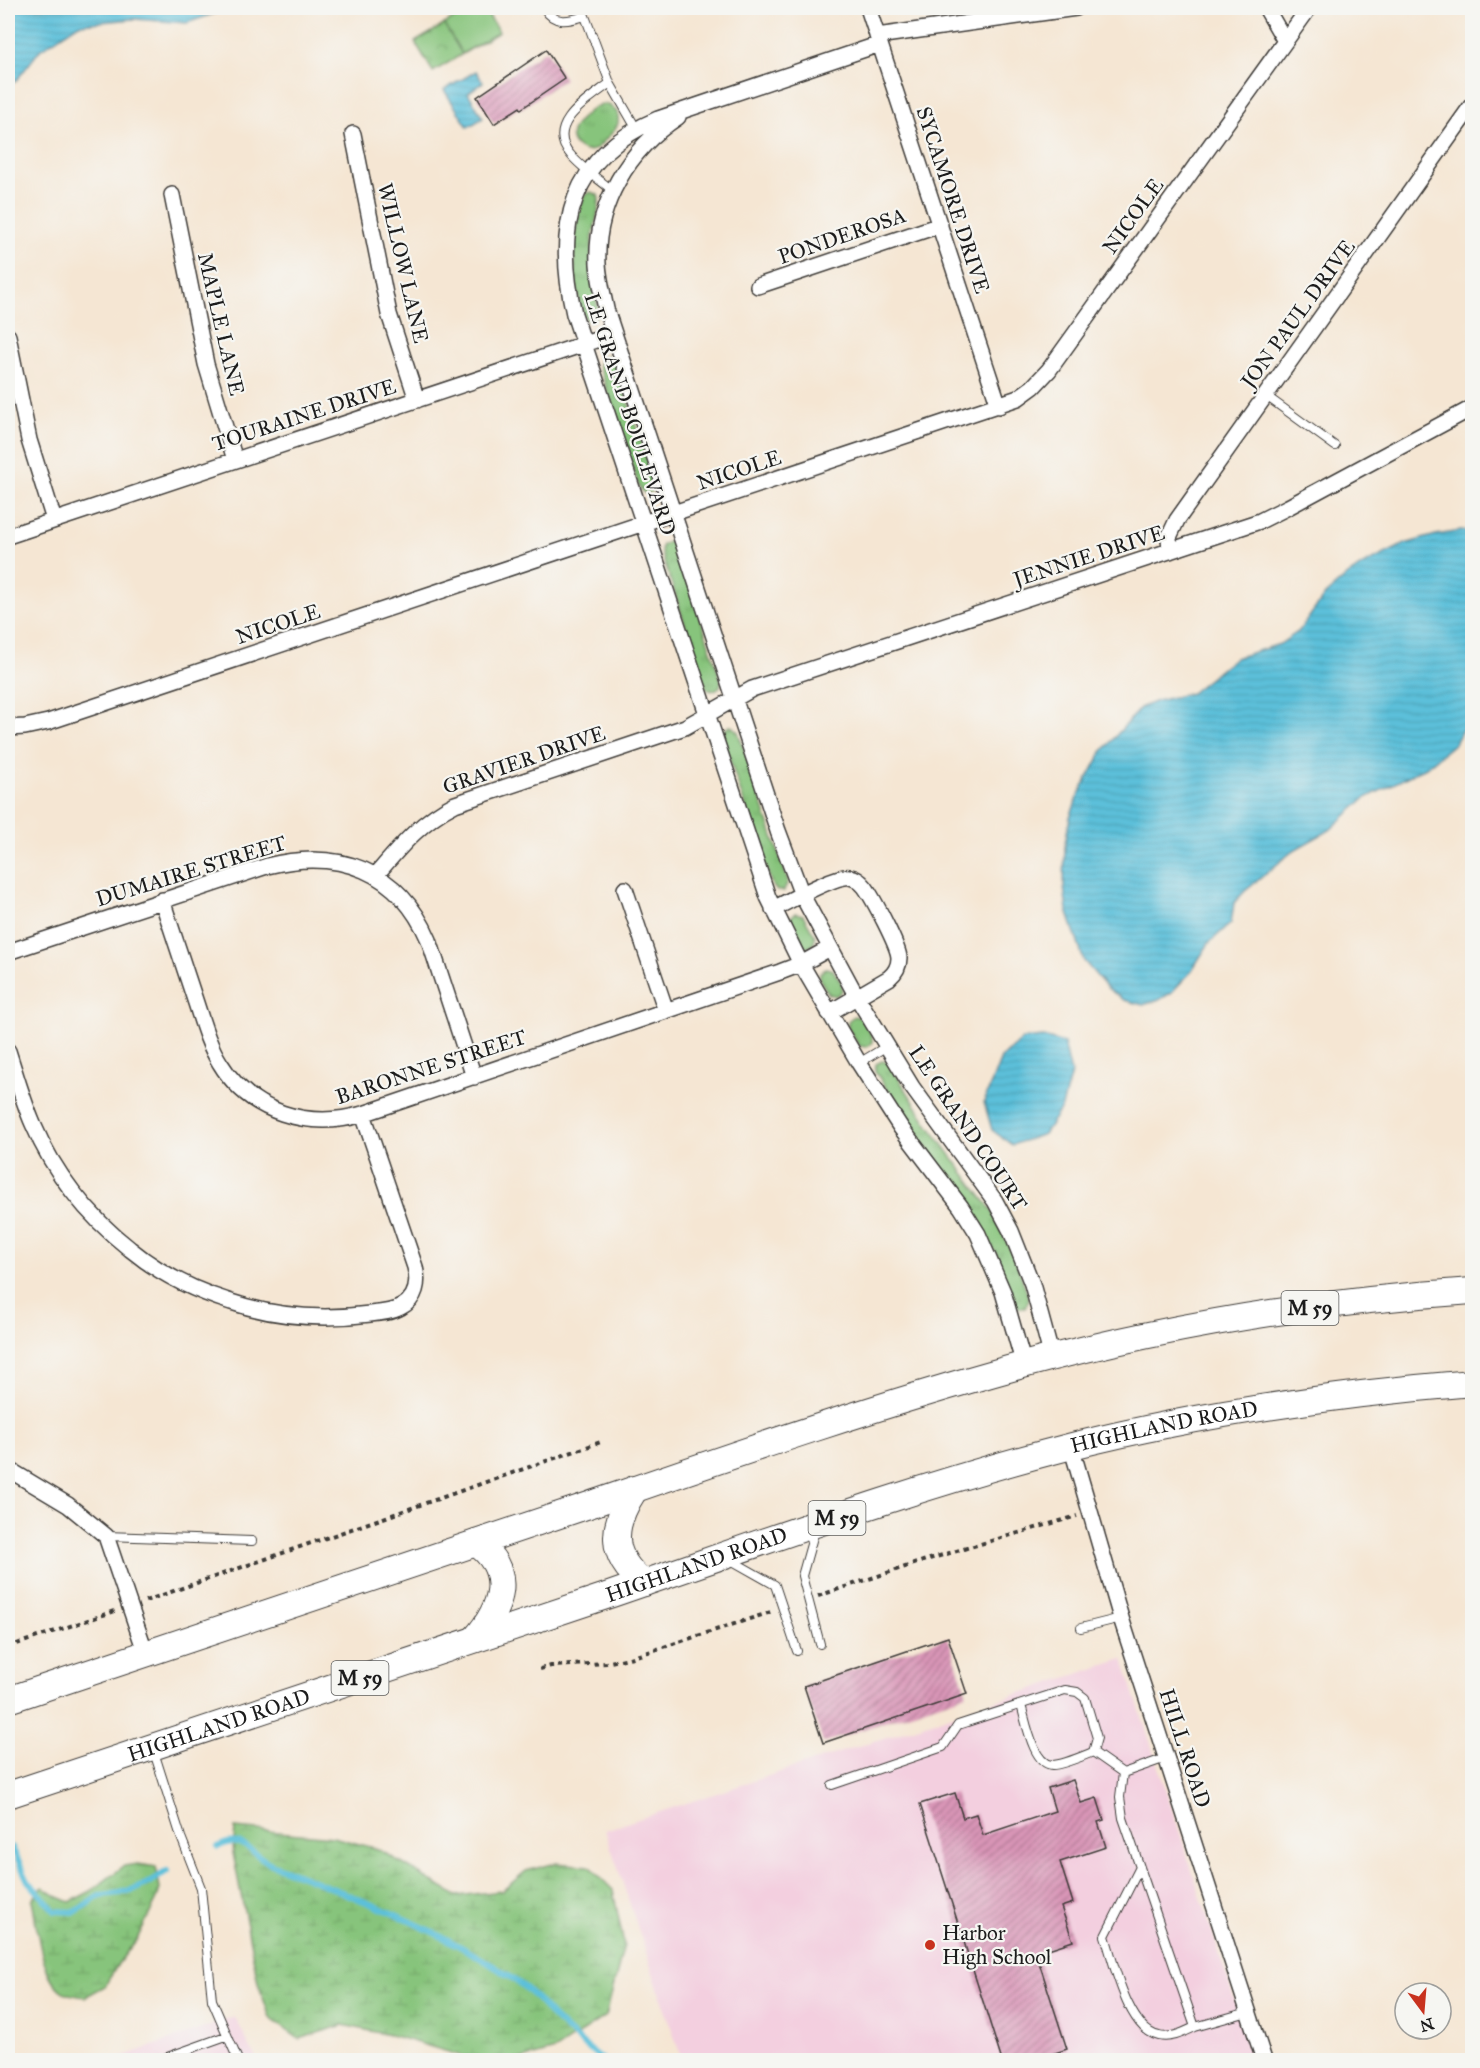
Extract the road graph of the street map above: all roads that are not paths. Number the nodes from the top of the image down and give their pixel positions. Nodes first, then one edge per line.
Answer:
1 (544, 8) edge
2 (582, 8) edge
3 (868, 8) edge
4 (1076, 8) edge
5 (1266, 8) edge
6 (1309, 8) edge
7 (585, 16) junction
8 (879, 40) junction
9 (1285, 41) junction
10 (610, 83) junction
11 (1473, 105) edge
12 (691, 110) junction
13 (636, 128) junction
14 (353, 135) dead end
15 (589, 171) junction
16 (613, 191) junction
17 (172, 195) dead end
18 (940, 225) junction
19 (758, 286) dead end
20 (614, 334) junction
21 (8, 336) edge
22 (584, 344) junction
23 (1265, 395) junction
24 (417, 400) junction
25 (999, 406) junction
26 (1473, 408) edge
27 (1335, 446) dead end
28 (235, 460) junction
29 (673, 514) junction
30 (54, 520) junction
31 (643, 524) junction
32 (8, 536) edge
33 (1170, 551) junction
34 (734, 698) junction
35 (706, 715) junction
36 (8, 728) edge
37 (376, 875) junction
38 (625, 889) dead end
39 (802, 895) junction
40 (162, 900) junction
41 (773, 909) junction
42 (830, 948) junction
43 (8, 952) edge
44 (801, 964) junction
45 (857, 997) junction
46 (666, 1011) junction
47 (829, 1013) junction
48 (887, 1046) junction
49 (8, 1051) edge
50 (859, 1063) junction
51 (474, 1077) junction
52 (363, 1114) junction
53 (1473, 1291) edge
54 (1052, 1358) junction
55 (1024, 1365) junction
56 (1473, 1383) edge
57 (1071, 1446) junction
58 (8, 1469) edge
59 (635, 1489) junction
60 (817, 1524) junction
61 (106, 1536) junction
62 (252, 1541) dead end
63 (476, 1543) junction
64 (723, 1556) junction
65 (644, 1583) junction
66 (1121, 1618) junction
67 (1081, 1628) dead end
68 (475, 1639) junction
69 (820, 1644) dead end
70 (797, 1652) dead end
71 (146, 1654) junction
72 (8, 1700) edge
73 (1021, 1705) junction
74 (152, 1748) junction
75 (1093, 1752) junction
76 (1166, 1758) junction
77 (1123, 1773) junction
78 (832, 1785) dead end
79 (8, 1795) edge
80 (1140, 1867) junction
81 (1248, 2012) junction
82 (1195, 2027) junction
83 (226, 2037) junction
84 (159, 2061) edge
85 (238, 2061) edge
86 (1264, 2061) edge

1 - 7 lane
2 - 7 lane
3 - 8 street, SYCAMORE DRIVE
4 - 8 street, LE GRAND BOULEVARD
5 - 9 street
6 - 9 street, NICOLE
7 - 10 lane
8 - 12 street, LE GRAND BOULEVARD
8 - 18 street, SYCAMORE DRIVE
9 - 25 street, NICOLE
10 - 13 lane
10 - 15 lane
11 - 23 street, JON PAUL DRIVE
12 - 13 street, LE GRAND BOULEVARD
12 - 16 street, LE GRAND BOULEVARD
13 - 15 street, LE GRAND BOULEVARD
14 - 24 street, WILLOW LANE
15 - 16 lane
15 - 22 street, LE GRAND BOULEVARD
16 - 20 street, LE GRAND BOULEVARD
17 - 28 street, MAPLE LANE
18 - 19 street, PONDEROSA
18 - 25 street, SYCAMORE DRIVE
20 - 22 street, TOURAINE DRIVE
20 - 29 street, LE GRAND BOULEVARD
21 - 30 street
22 - 24 street, TOURAINE DRIVE
22 - 31 street, LE GRAND BOULEVARD
23 - 27 lane
23 - 33 street, JON PAUL DRIVE
24 - 28 street, TOURAINE DRIVE
25 - 29 street, NICOLE
26 - 33 street, JENNIE DRIVE
28 - 30 street, TOURAINE DRIVE
29 - 31 street, NICOLE
29 - 34 street, LE GRAND BOULEVARD
30 - 32 street, TOURAINE DRIVE
31 - 35 street, LE GRAND BOULEVARD
31 - 36 street, NICOLE
33 - 34 street, JENNIE DRIVE
34 - 35 street, JENNIE DRIVE
34 - 39 street, LE GRAND COURT
35 - 37 street, GRAVIER DRIVE
35 - 41 street
37 - 40 street, DUMAIRE STREET
37 - 51 street, DUMAIRE STREET
38 - 46 street
39 - 41 street
39 - 42 street, LE GRAND COURT
39 - 45 street
40 - 43 street, DUMAIRE STREET
40 - 52 street, BARONNE STREET
41 - 44 street
42 - 44 street, BARONNE STREET
42 - 45 street, LE GRAND COURT
44 - 46 street, BARONNE STREET
44 - 47 street
45 - 47 street
45 - 48 street, LE GRAND COURT
46 - 51 street, BARONNE STREET
47 - 50 street
48 - 50 lane
48 - 54 street, LE GRAND COURT
49 - 52 street
50 - 55 street
51 - 52 street, BARONNE STREET
53 - 54 highway, M 59
54 - 55 highway, M 59
55 - 59 highway, M 59
56 - 57 highway, HIGHLAND ROAD / M 59
57 - 60 highway, HIGHLAND ROAD / M 59
57 - 66 street, HILL ROAD
58 - 61 street
59 - 63 highway, M 59
59 - 65 highway
60 - 64 highway, HIGHLAND ROAD / M 59
60 - 69 lane
61 - 62 lane
61 - 71 street
63 - 68 highway
63 - 71 highway, M 59
64 - 65 highway, HIGHLAND ROAD / M 59
64 - 70 lane
65 - 68 highway, HIGHLAND ROAD / M 59
66 - 67 lane
66 - 76 street, HILL ROAD
68 - 74 highway, HIGHLAND ROAD / M 59
71 - 72 highway, M 59
73 - 75 lane
73 - 75 lane
73 - 78 lane
74 - 79 highway, HIGHLAND ROAD / M 59
74 - 83 lane
75 - 77 lane
76 - 77 lane
76 - 81 street, HILL ROAD
77 - 80 lane
80 - 82 lane
80 - 82 lane
81 - 82 lane
81 - 86 street, HILL ROAD
83 - 84 lane
83 - 85 lane

